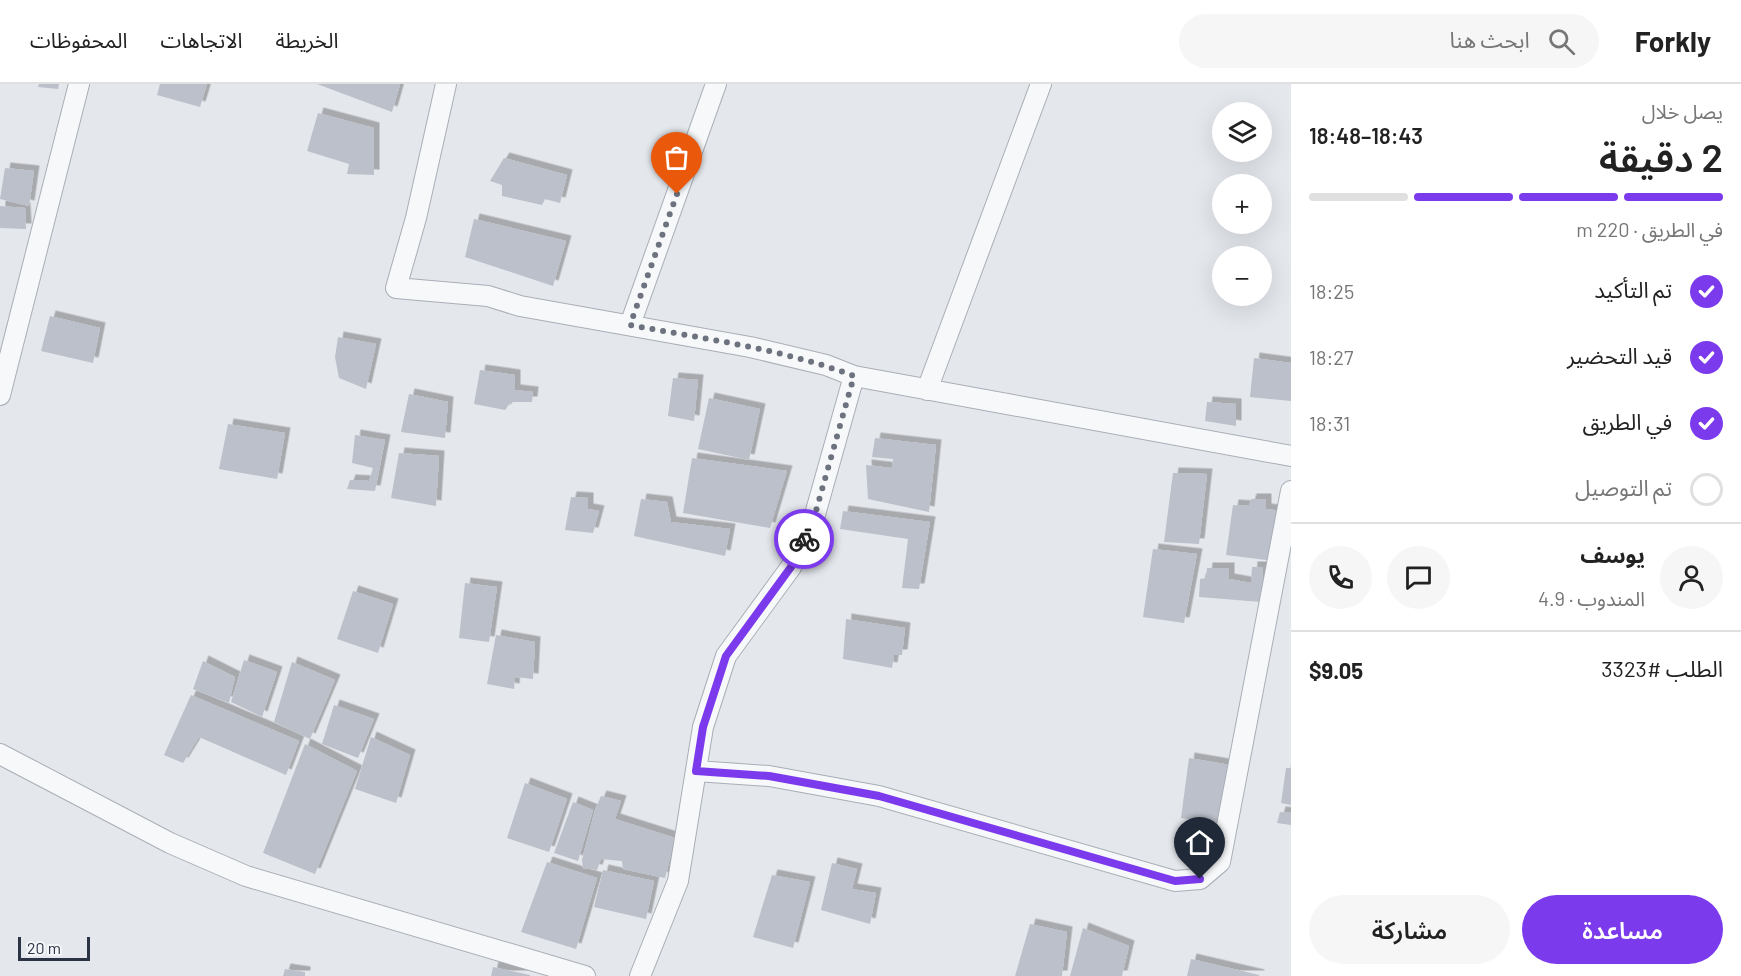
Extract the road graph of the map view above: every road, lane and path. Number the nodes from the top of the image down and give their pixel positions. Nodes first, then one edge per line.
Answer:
1 (79, 84) edge
2 (446, 84) edge
3 (716, 84) edge
4 (1041, 84) edge
5 (630, 325) junction
6 (854, 376) junction
7 (927, 390) junction
8 (0, 395) edge
9 (1291, 456) edge
10 (1291, 491) edge
11 (0, 754) edge
12 (696, 771) junction
13 (585, 976) edge
14 (640, 976) edge

1 - 8 street
2 - 5 street
3 - 5 street
4 - 7 street
5 - 6 street
6 - 7 street
6 - 12 street
7 - 9 street
10 - 12 street
11 - 13 street
12 - 14 street

